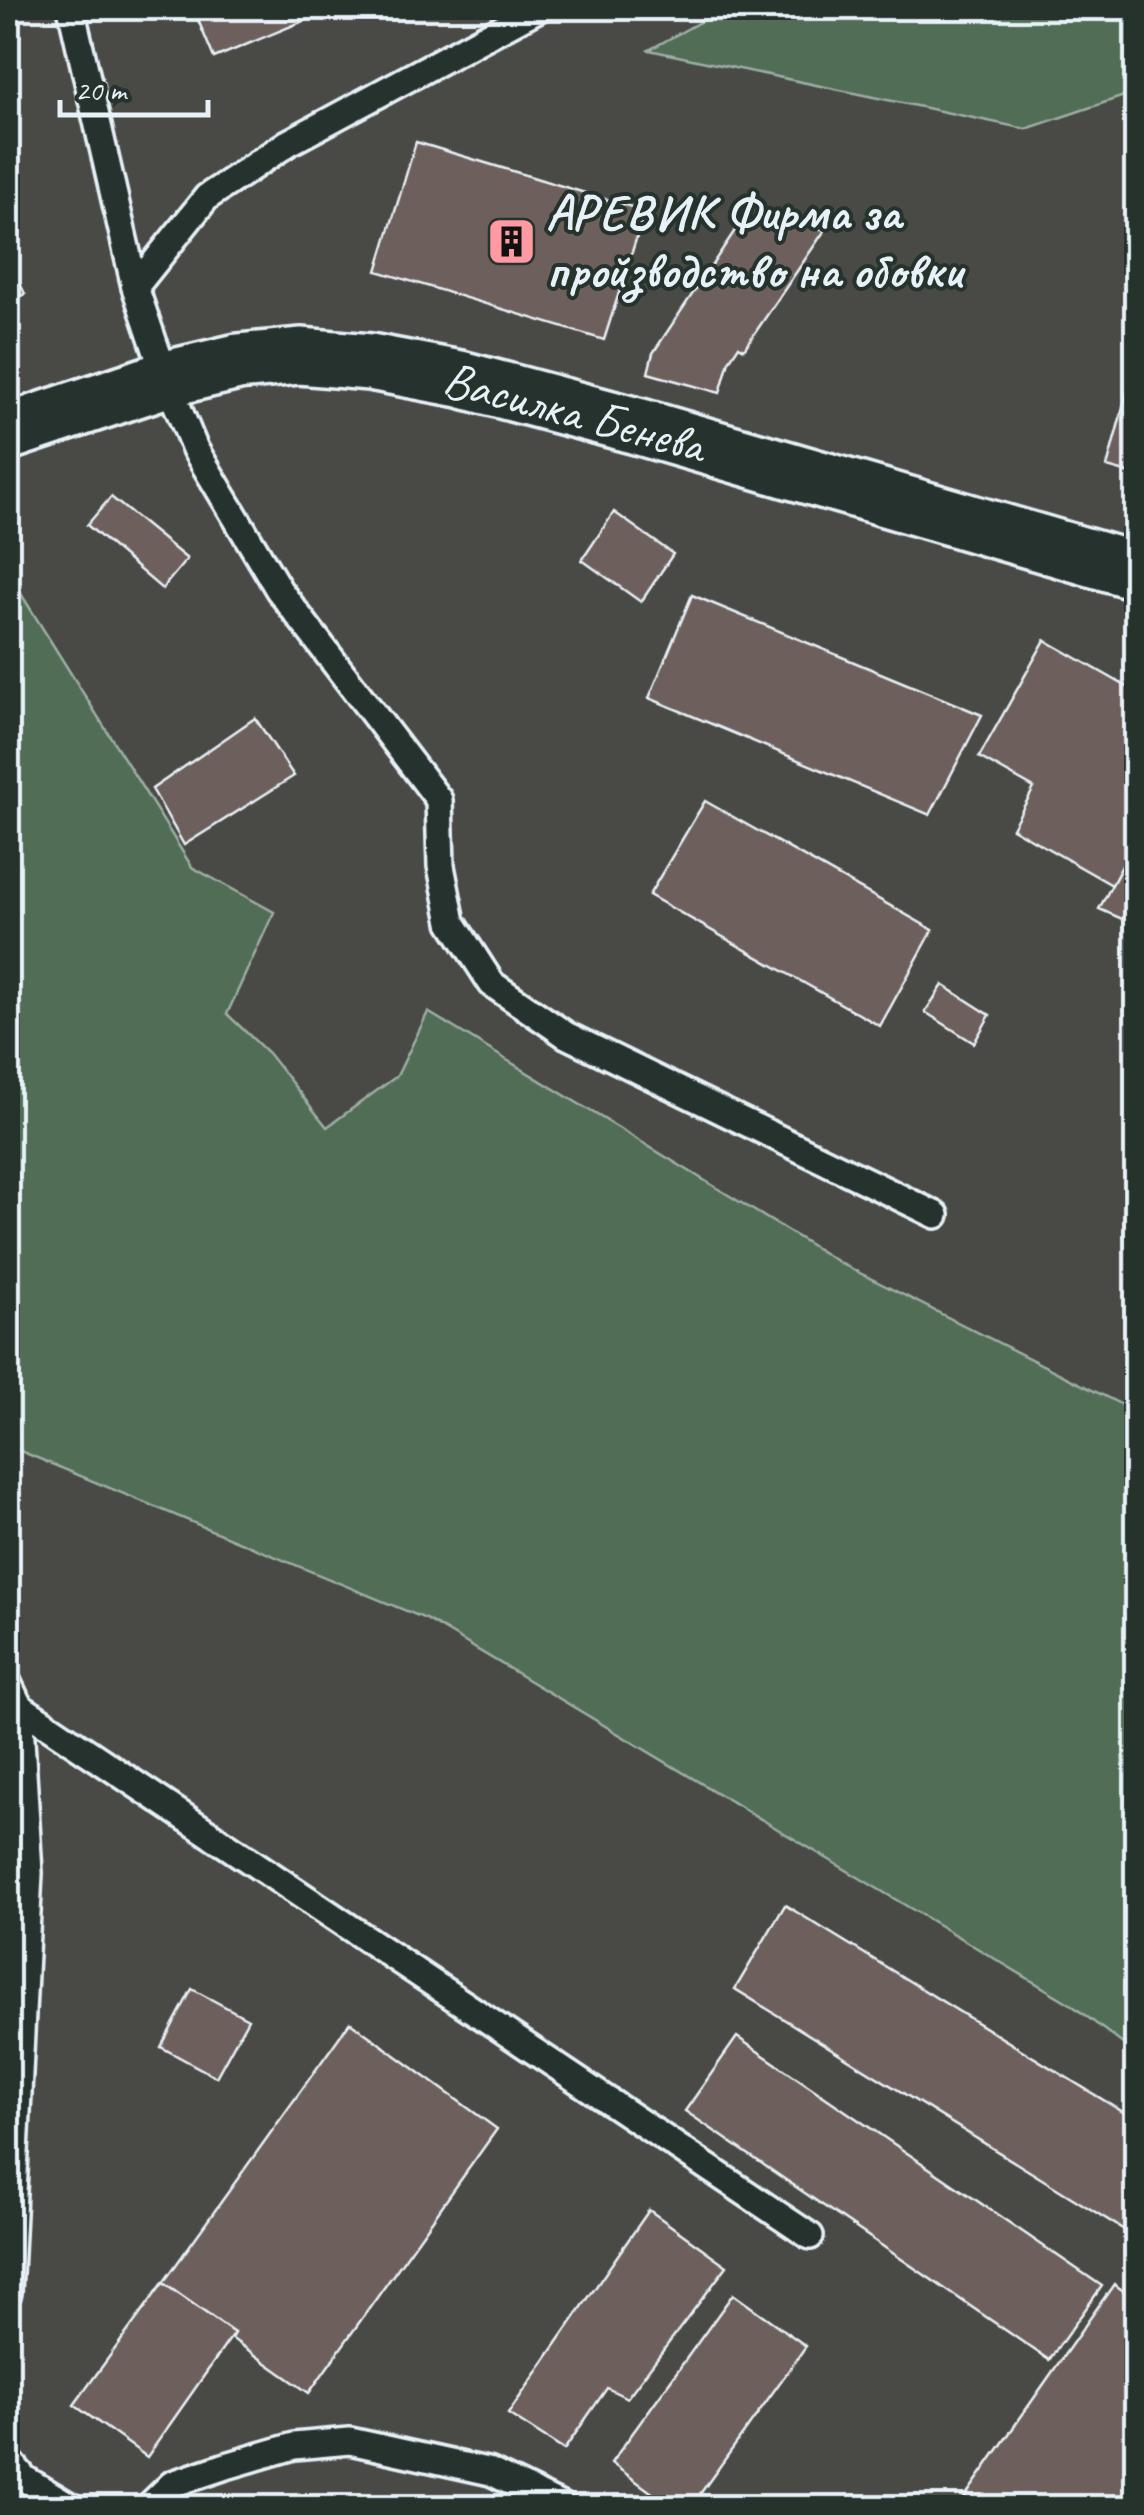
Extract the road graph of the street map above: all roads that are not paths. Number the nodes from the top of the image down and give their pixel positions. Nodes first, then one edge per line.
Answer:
1 (71, 8) edge
2 (539, 8) edge
3 (136, 286) junction
4 (166, 380) junction
5 (8, 432) edge
6 (1136, 571) edge
7 (936, 1214) dead end
8 (13, 1694) edge
9 (11, 2185) edge
10 (810, 2236) dead end
11 (8, 2293) edge
12 (8, 2459) edge
13 (73, 2508) edge
14 (147, 2508) edge
15 (565, 2508) edge

1 - 3 lane
2 - 3 lane
3 - 4 lane
4 - 5 street, Василка Бенева
4 - 6 street, Василка Бенева
4 - 7 lane
8 - 9 lane
8 - 10 lane
9 - 11 lane
12 - 13 lane
14 - 15 lane

